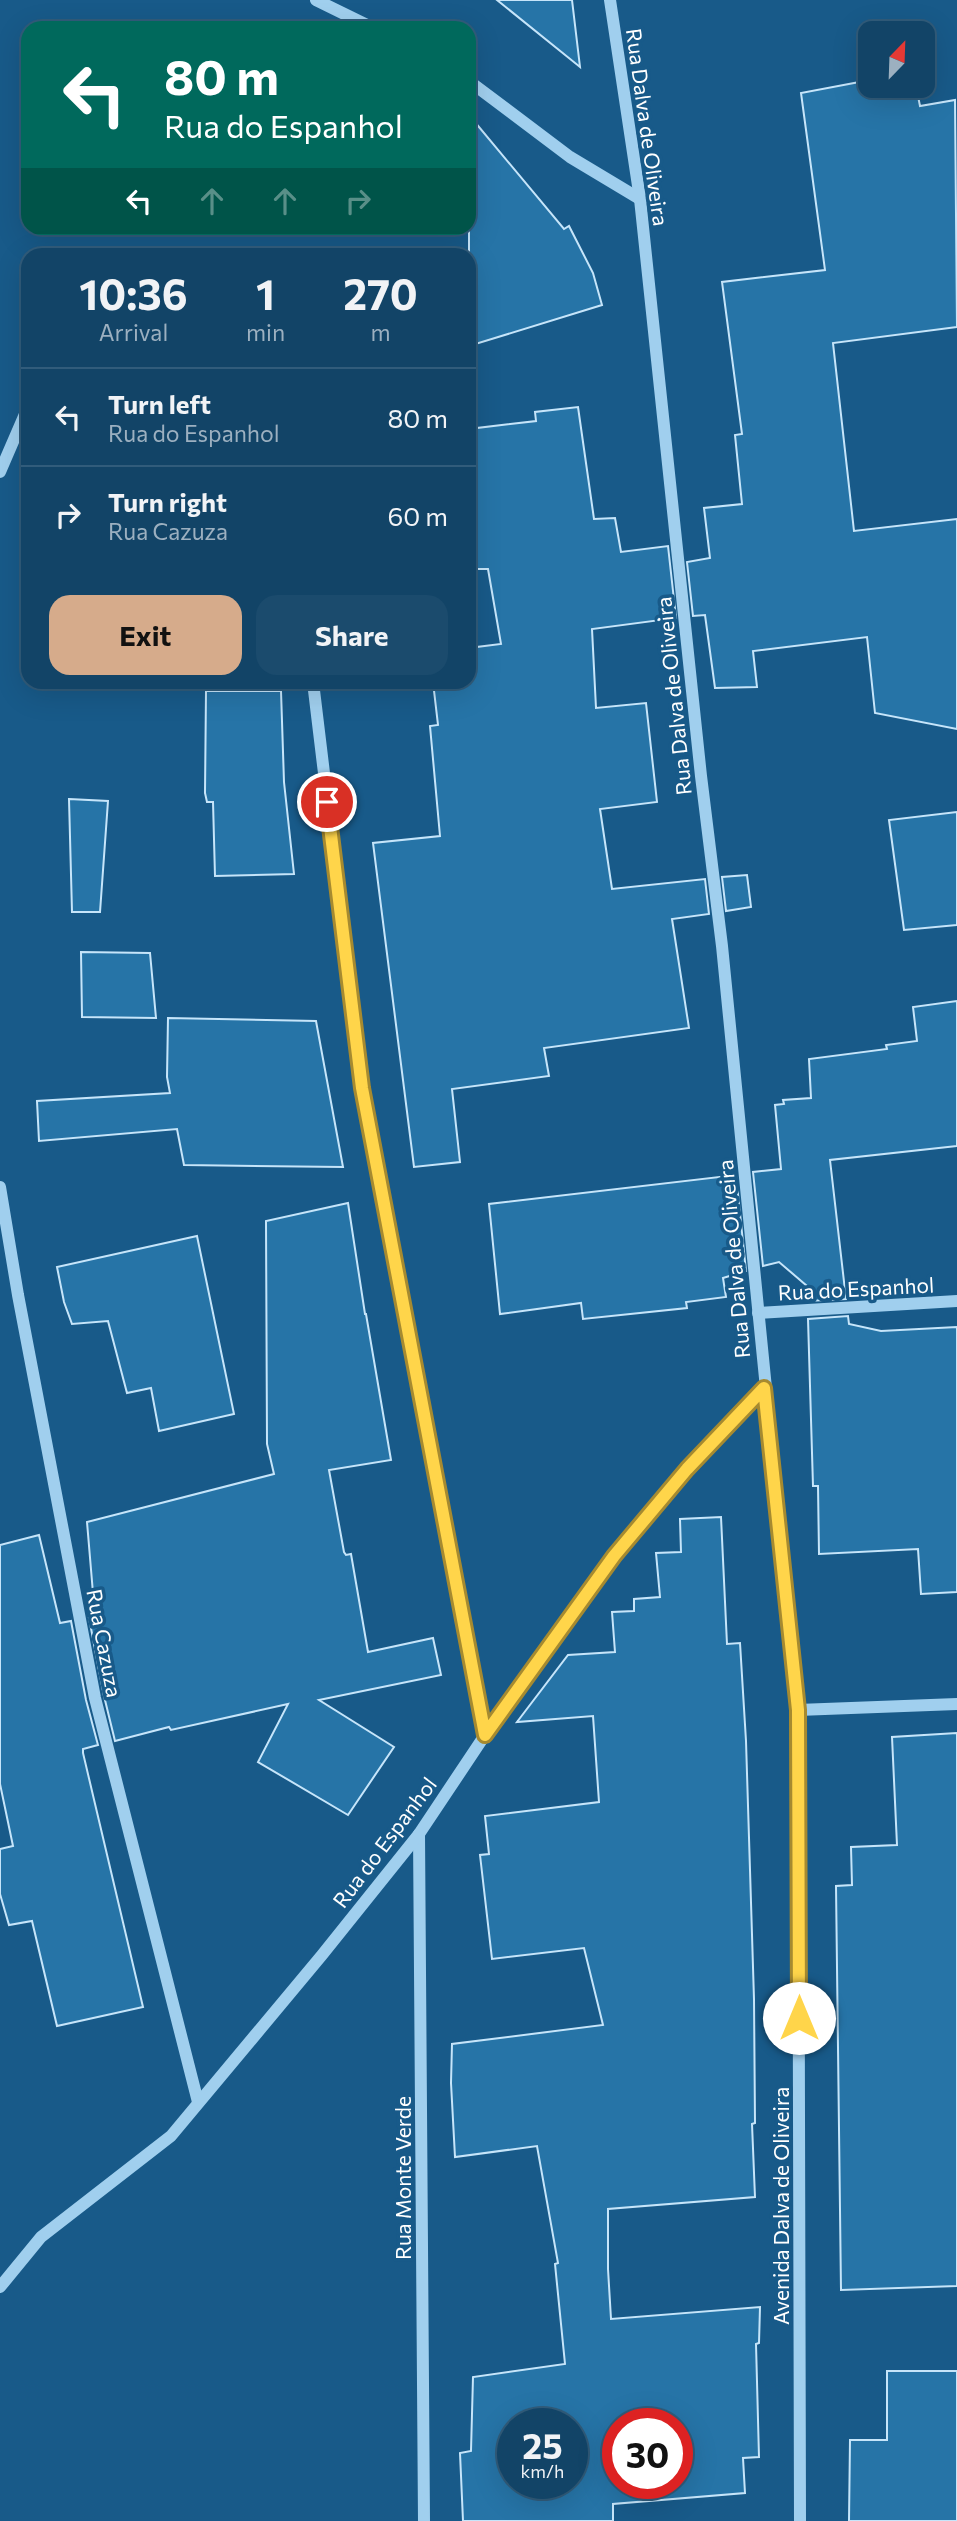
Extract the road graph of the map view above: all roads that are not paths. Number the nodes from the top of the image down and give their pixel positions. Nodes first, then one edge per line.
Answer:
1 (316, 0) edge
2 (610, 0) edge
3 (359, 21) edge
4 (476, 86) edge
5 (640, 199) junction
6 (21, 423) edge
7 (0, 472) edge
8 (314, 689) edge
9 (0, 1186) edge
10 (957, 1301) edge
11 (758, 1313) junction
12 (764, 1388) junction
13 (957, 1704) edge
14 (798, 1710) junction
15 (485, 1735) junction
16 (419, 1834) junction
17 (198, 2102) junction
18 (0, 2287) edge
19 (424, 2521) edge
20 (800, 2521) edge

1 - 3 street
2 - 5 street, Rua Dalva de Oliveira
4 - 5 street
5 - 11 street, Rua Dalva de Oliveira
6 - 7 street
8 - 15 street
9 - 17 street, Rua Cazuza
10 - 11 street, Rua do Espanhol
11 - 12 street, Rua Dalva de Oliveira
12 - 14 street, Avenida Dalva de Oliveira
12 - 15 street, Rua do Espanhol
13 - 14 street
14 - 20 street, Avenida Dalva de Oliveira
15 - 16 street, Rua do Espanhol
16 - 17 street, Rua do Espanhol
16 - 19 street, Rua Monte Verde
17 - 18 street, Rua do Espanhol

